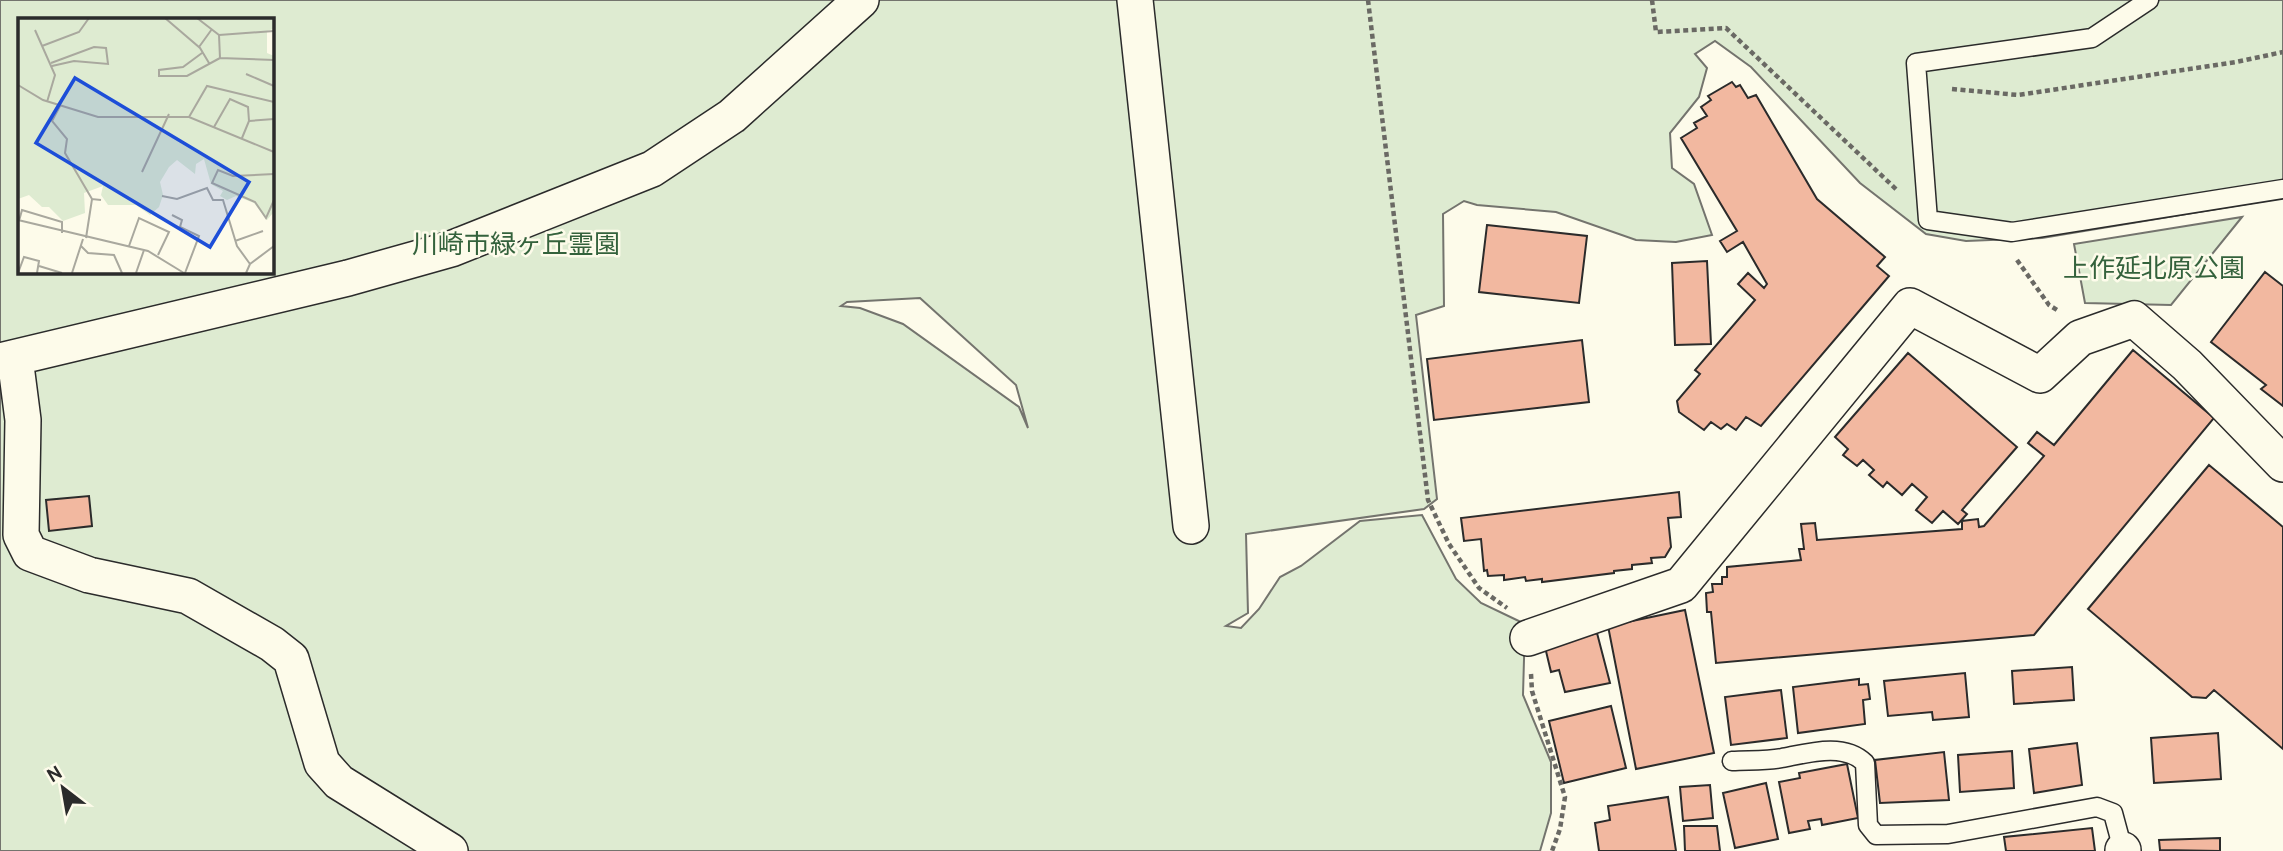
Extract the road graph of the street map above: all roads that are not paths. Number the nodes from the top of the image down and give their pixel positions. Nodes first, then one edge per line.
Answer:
1 (861, 0) edge
2 (1135, 0) edge
3 (2149, 0) edge
4 (2283, 189) edge
5 (8, 359) edge
6 (2283, 464) edge
7 (1191, 526) dead end
8 (1533, 636) road end
9 (1732, 761) dead end
10 (2123, 850) edge
11 (450, 851) edge

1 - 5 street
2 - 7 street
3 - 4 lane
5 - 11 street
6 - 8 street
9 - 10 lane

